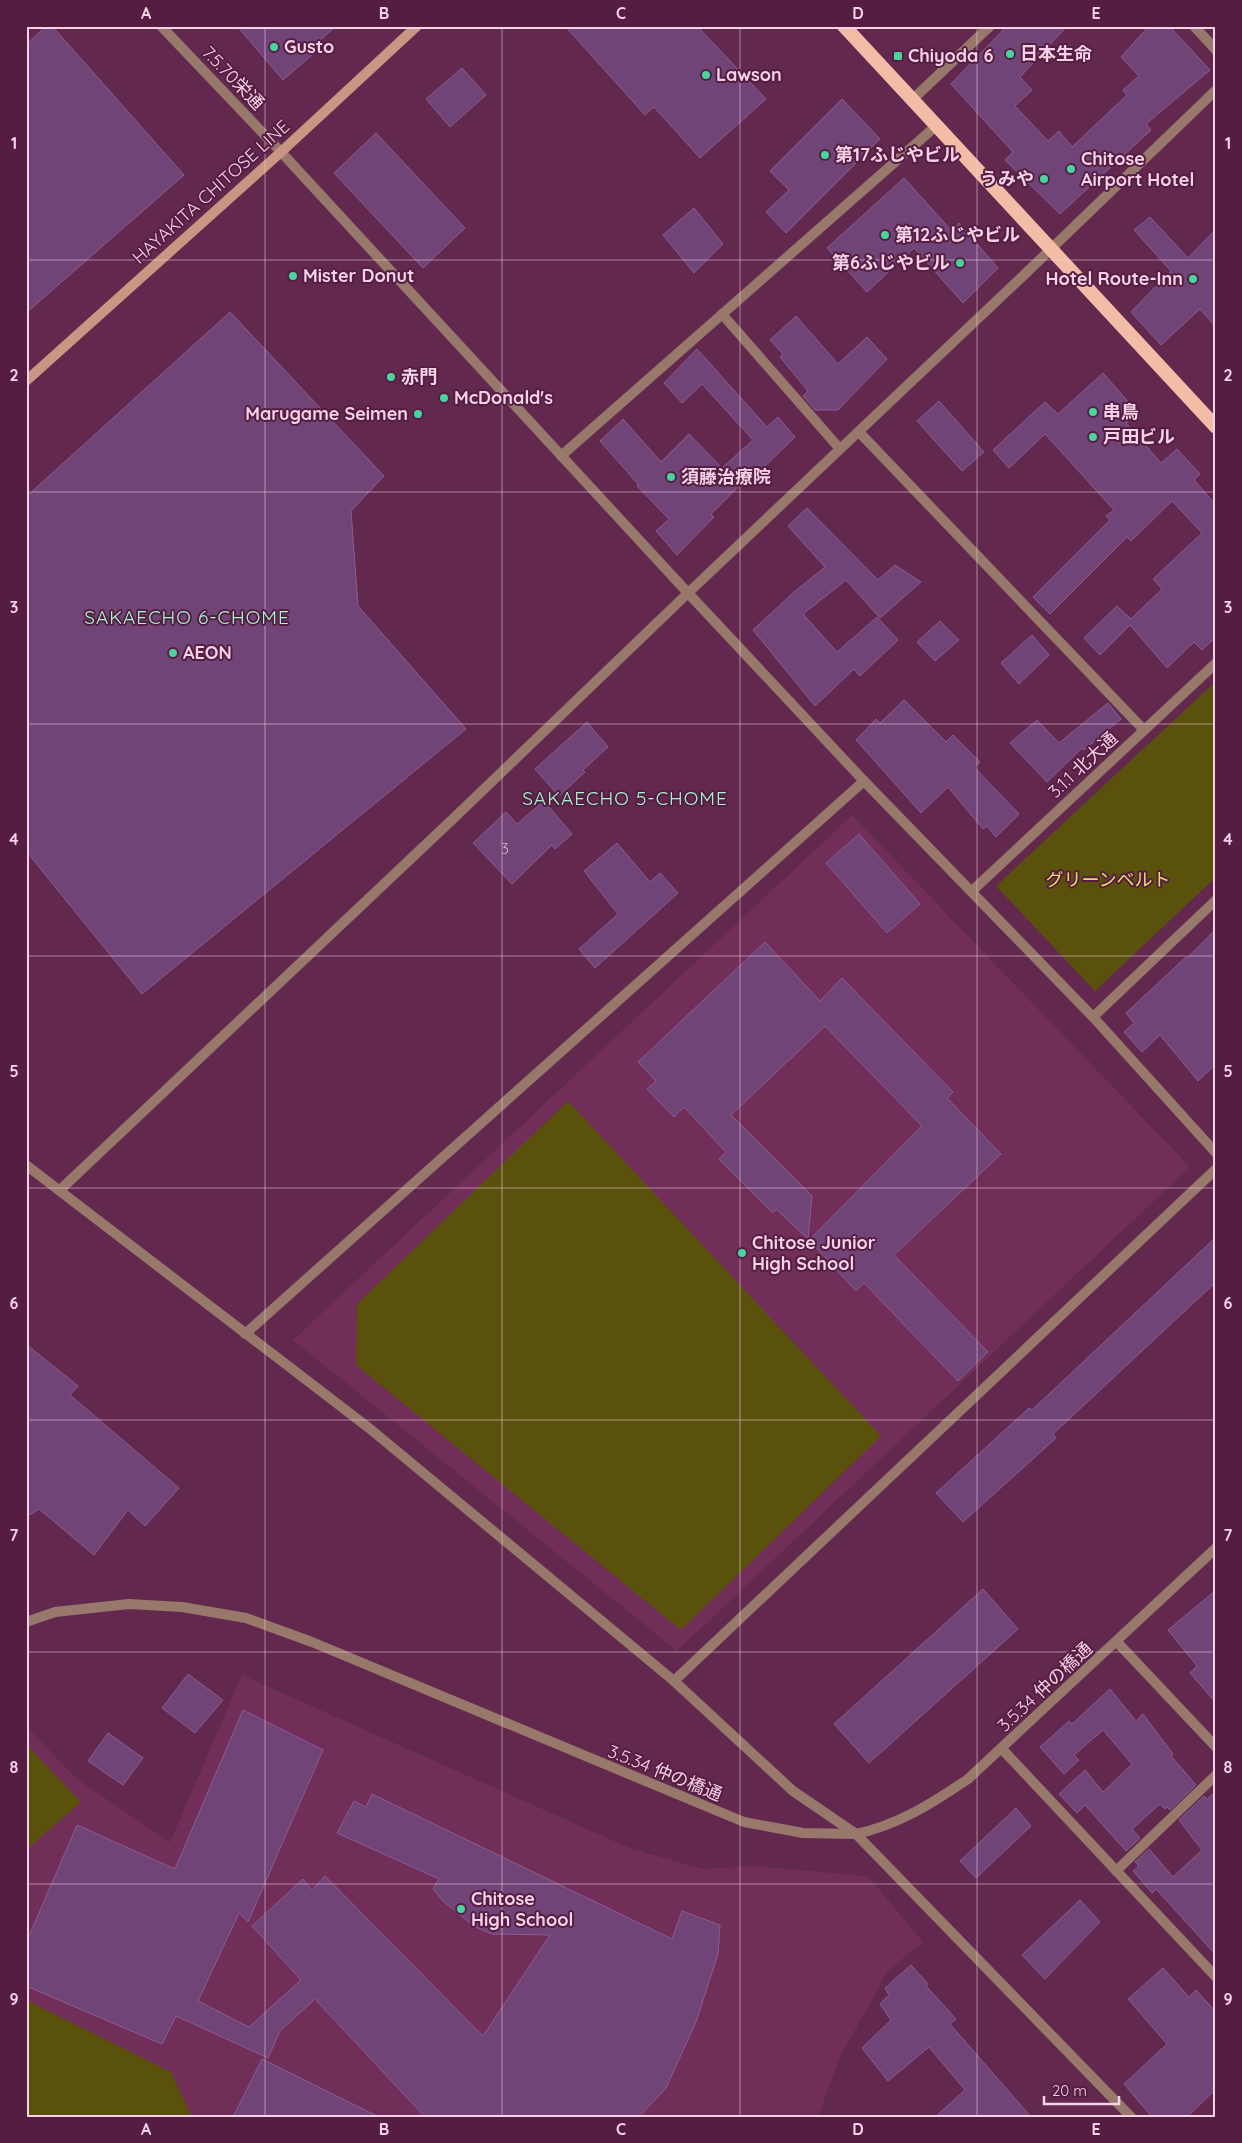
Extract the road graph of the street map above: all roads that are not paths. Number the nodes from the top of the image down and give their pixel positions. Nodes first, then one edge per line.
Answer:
1 (161, 26) edge
2 (417, 26) edge
3 (844, 26) edge
4 (990, 26) edge
5 (1194, 26) edge
6 (1216, 50) edge
7 (1216, 90) edge
8 (912, 100) junction
9 (936, 126) junction
10 (281, 152) junction
11 (1051, 250) junction
12 (722, 314) junction
13 (26, 381) edge
14 (1216, 427) edge
15 (859, 432) junction
16 (840, 450) junction
17 (561, 456) junction
18 (688, 593) junction
19 (1216, 663) edge
20 (1144, 730) junction
21 (864, 781) junction
22 (972, 891) junction
23 (1216, 900) edge
24 (1093, 1017) junction
25 (1216, 1153) edge
26 (26, 1164) edge
27 (1216, 1169) edge
28 (60, 1190) junction
29 (245, 1334) junction
30 (1216, 1548) edge
31 (26, 1622) edge
32 (1117, 1642) junction
33 (674, 1681) junction
34 (1216, 1747) edge
35 (1002, 1749) junction
36 (1216, 1776) edge
37 (856, 1834) junction
38 (1116, 1871) junction
39 (1214, 1970) edge
40 (1131, 2117) edge

1 - 10 street, 7.5.70栄通
2 - 10 main road, HAYAKITA CHITOSE LINE
3 - 8 highway
4 - 8 street
5 - 6 street
7 - 11 street
8 - 9 highway
9 - 11 highway
9 - 12 street
10 - 13 main road, HAYAKITA CHITOSE LINE
10 - 17 street, 7.5.70栄通
11 - 14 highway
11 - 15 street
12 - 16 street
12 - 17 street
15 - 16 street
15 - 20 street
16 - 18 street
17 - 18 street, 7.5.70栄通
18 - 21 street, 7.5.70栄通
18 - 28 street
19 - 20 street, 3.1.1 北大通
20 - 22 street, 3.1.1 北大通
21 - 22 street, 7.5.70栄通
21 - 29 street
22 - 24 street, 7.5.70栄通
23 - 24 street
24 - 25 street, 7.5.70栄通
26 - 28 street
27 - 33 street
28 - 29 street
29 - 33 street
30 - 32 street, 3.5.34 仲の橋通
31 - 37 street, 3.5.34 仲の橋通
32 - 34 street
32 - 35 street, 3.5.34 仲の橋通
33 - 37 street
35 - 37 street, 3.5.34 仲の橋通
35 - 38 street
36 - 38 street
37 - 40 street
38 - 39 street

